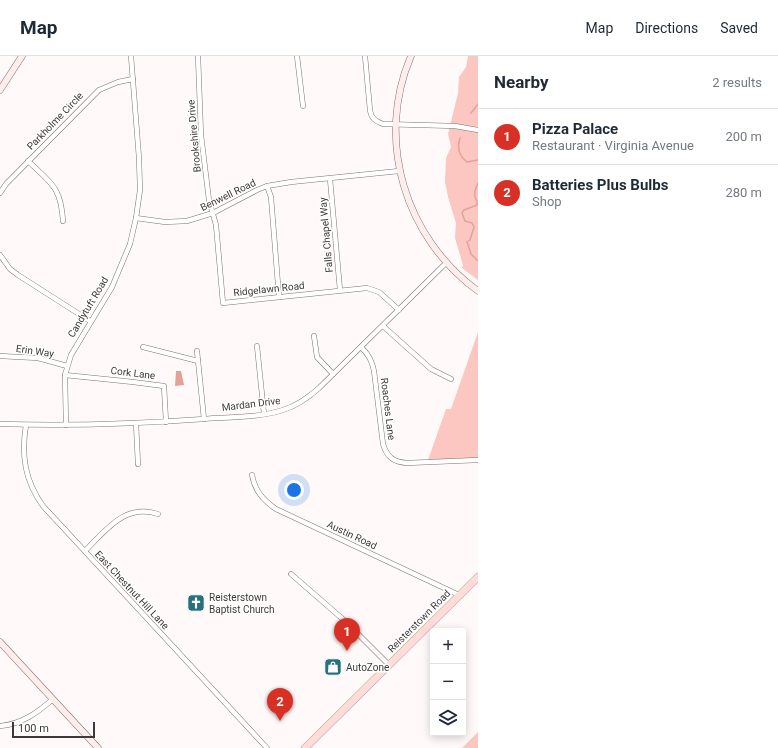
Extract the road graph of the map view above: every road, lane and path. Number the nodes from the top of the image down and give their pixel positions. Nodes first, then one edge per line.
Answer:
1 (22, 56) edge
2 (130, 56) edge
3 (198, 56) edge
4 (297, 56) edge
5 (365, 56) edge
6 (411, 56) edge
7 (133, 79) junction
8 (0, 90) edge
9 (303, 106) dead end
10 (396, 124) junction
11 (478, 130) edge
12 (28, 161) junction
13 (399, 171) junction
14 (330, 179) junction
15 (267, 186) junction
16 (0, 192) edge
17 (213, 213) junction
18 (136, 218) junction
19 (63, 221) dead end
20 (0, 255) edge
21 (446, 263) junction
22 (340, 290) junction
23 (478, 291) edge
24 (279, 297) junction
25 (399, 310) junction
26 (90, 321) junction
27 (383, 326) junction
28 (314, 336) dead end
29 (257, 346) dead end
30 (143, 347) dead end
31 (361, 347) junction
32 (197, 351) dead end
33 (0, 356) edge
34 (198, 361) junction
35 (67, 366) junction
36 (333, 374) junction
37 (65, 376) junction
38 (451, 379) dead end
39 (264, 414) junction
40 (204, 419) junction
41 (166, 422) junction
42 (136, 423) junction
43 (0, 424) edge
44 (26, 425) junction
45 (66, 425) junction
46 (478, 460) edge
47 (138, 464) dead end
48 (252, 475) dead end
49 (158, 514) dead end
50 (85, 551) junction
51 (291, 574) dead end
52 (478, 577) edge
53 (459, 595) junction
54 (0, 642) edge
55 (389, 665) junction
56 (53, 699) junction
57 (0, 726) edge
58 (98, 748) edge
59 (267, 748) edge
60 (305, 748) edge

1 - 8 street
2 - 7 street, Candytuft Road
3 - 17 street, Brookshire Drive
4 - 9 street
5 - 10 street
6 - 10 street
7 - 12 street, Parkholme Circle
7 - 18 street, Candytuft Road
10 - 11 street
10 - 13 street
12 - 16 street, Parkholme Circle
12 - 19 street
13 - 14 street, Benwell Road
13 - 21 street
14 - 15 street, Benwell Road
14 - 22 street, Falls Chapel Way
15 - 17 street, Benwell Road
15 - 24 street
17 - 18 street, Benwell Road
17 - 24 street, Ridgelawn Road
18 - 26 street, Candytuft Road
20 - 26 street
21 - 23 street
21 - 25 street, Mardan Drive
22 - 24 street, Ridgelawn Road
22 - 25 street, Ridgelawn Road
25 - 27 street, Mardan Drive
26 - 35 street, Candytuft Road
27 - 31 street, Mardan Drive
27 - 38 street
28 - 36 street
29 - 39 street
30 - 34 street
31 - 36 street, Mardan Drive
31 - 46 street, Roaches Lane
32 - 34 street
33 - 35 street, Erin Way
34 - 40 street
35 - 37 street, Candytuft Road
36 - 39 street, Mardan Drive
37 - 41 street, Cork Lane
37 - 45 street, Candytuft Road
39 - 40 street, Mardan Drive
40 - 41 street, Mardan Drive
41 - 42 street, Mardan Drive
42 - 45 street, Mardan Drive
42 - 47 street
43 - 44 street, Mardan Drive
44 - 45 street, Mardan Drive
44 - 50 street, East Chestnut Hill Lane
48 - 53 street, Austin Road
49 - 50 street
50 - 59 street, East Chestnut Hill Lane
51 - 55 street
52 - 53 main road, Reisterstown Road
53 - 55 main road, Reisterstown Road
54 - 56 street
55 - 60 main road, Reisterstown Road
56 - 57 street
56 - 58 street

